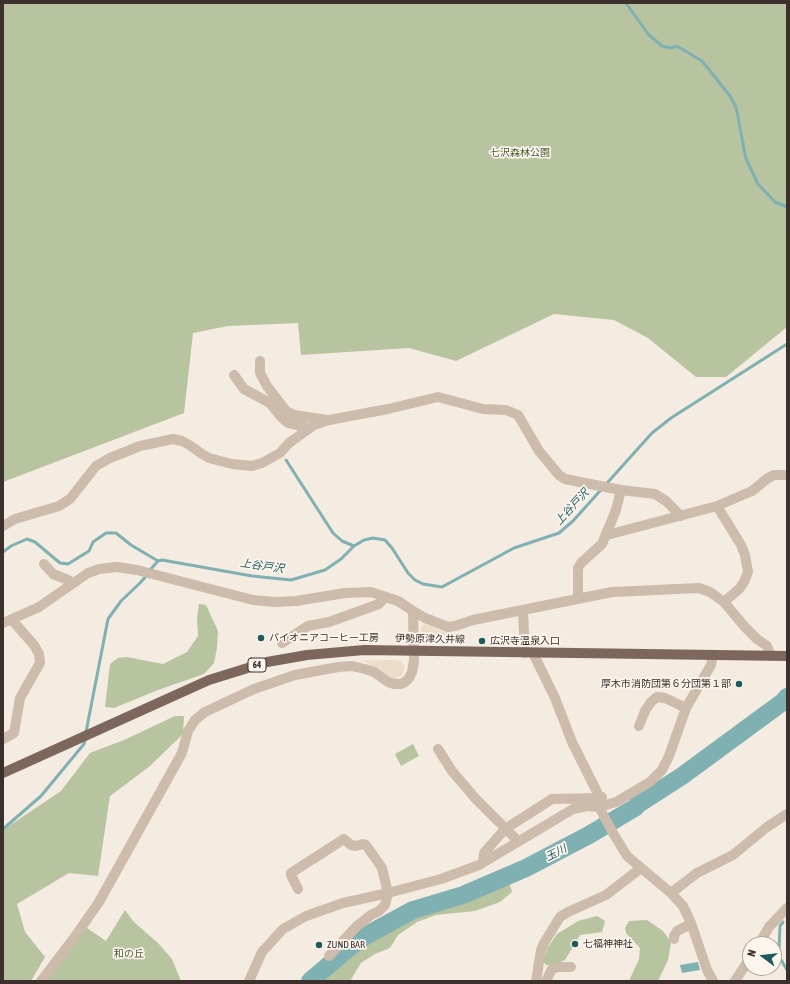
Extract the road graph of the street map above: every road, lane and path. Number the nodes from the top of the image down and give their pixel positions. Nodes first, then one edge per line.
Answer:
1 (260, 361) dead end
2 (234, 375) dead end
3 (329, 420) junction
4 (308, 428) junction
5 (787, 475) edge
6 (617, 489) junction
7 (716, 506) junction
8 (681, 516) junction
9 (3, 526) edge
10 (607, 535) junction
11 (44, 564) dead end
12 (73, 583) junction
13 (385, 596) junction
14 (578, 598) junction
15 (724, 602) junction
16 (413, 611) junction
17 (523, 611) junction
18 (8, 621) edge
19 (282, 642) dead end
20 (414, 651) junction
21 (529, 653) junction
22 (713, 655) junction
23 (771, 656) junction
24 (787, 656) edge
25 (686, 708) junction
26 (639, 726) dead end
27 (3, 739) edge
28 (438, 749) dead end
29 (3, 773) edge
30 (600, 801) junction
31 (787, 814) edge
32 (505, 829) junction
33 (518, 841) junction
34 (483, 862) junction
35 (641, 868) junction
36 (298, 889) dead end
37 (388, 893) junction
38 (671, 893) junction
39 (786, 911) edge
40 (691, 924) junction
41 (764, 936) edge
42 (674, 939) dead end
43 (329, 956) dead end
44 (571, 967) dead end
45 (742, 970) edge
46 (41, 981) edge
47 (249, 981) edge
48 (536, 981) edge
49 (546, 981) edge
50 (713, 981) edge
51 (735, 981) edge

1 - 3 street
2 - 4 street
3 - 4 street
3 - 6 street
4 - 9 street
5 - 7 street
6 - 8 street
6 - 10 street
7 - 8 street
7 - 15 street
8 - 10 street
10 - 14 street
11 - 12 street
12 - 13 street
12 - 18 street
13 - 16 street
13 - 19 street
14 - 15 street
14 - 17 street
15 - 23 street
16 - 17 street
16 - 20 street
17 - 21 street
18 - 27 street
20 - 21 main road, 伊勢原津久井線 / 64
20 - 29 main road, 伊勢原津久井線 / 64
20 - 46 street
21 - 22 main road, 伊勢原津久井線 / 64
21 - 30 street
22 - 23 main road, 伊勢原津久井線 / 64
22 - 25 street
23 - 24 main road, 伊勢原津久井線 / 64
25 - 26 street
25 - 30 street
28 - 32 street
30 - 32 street
30 - 33 street
30 - 35 street
31 - 38 street
32 - 33 street
32 - 34 street
33 - 34 street
34 - 37 street
35 - 38 street
35 - 48 street
36 - 37 street
37 - 43 street
37 - 47 street
38 - 40 street
39 - 41 street
40 - 42 street
40 - 50 street
44 - 49 street
45 - 51 street

